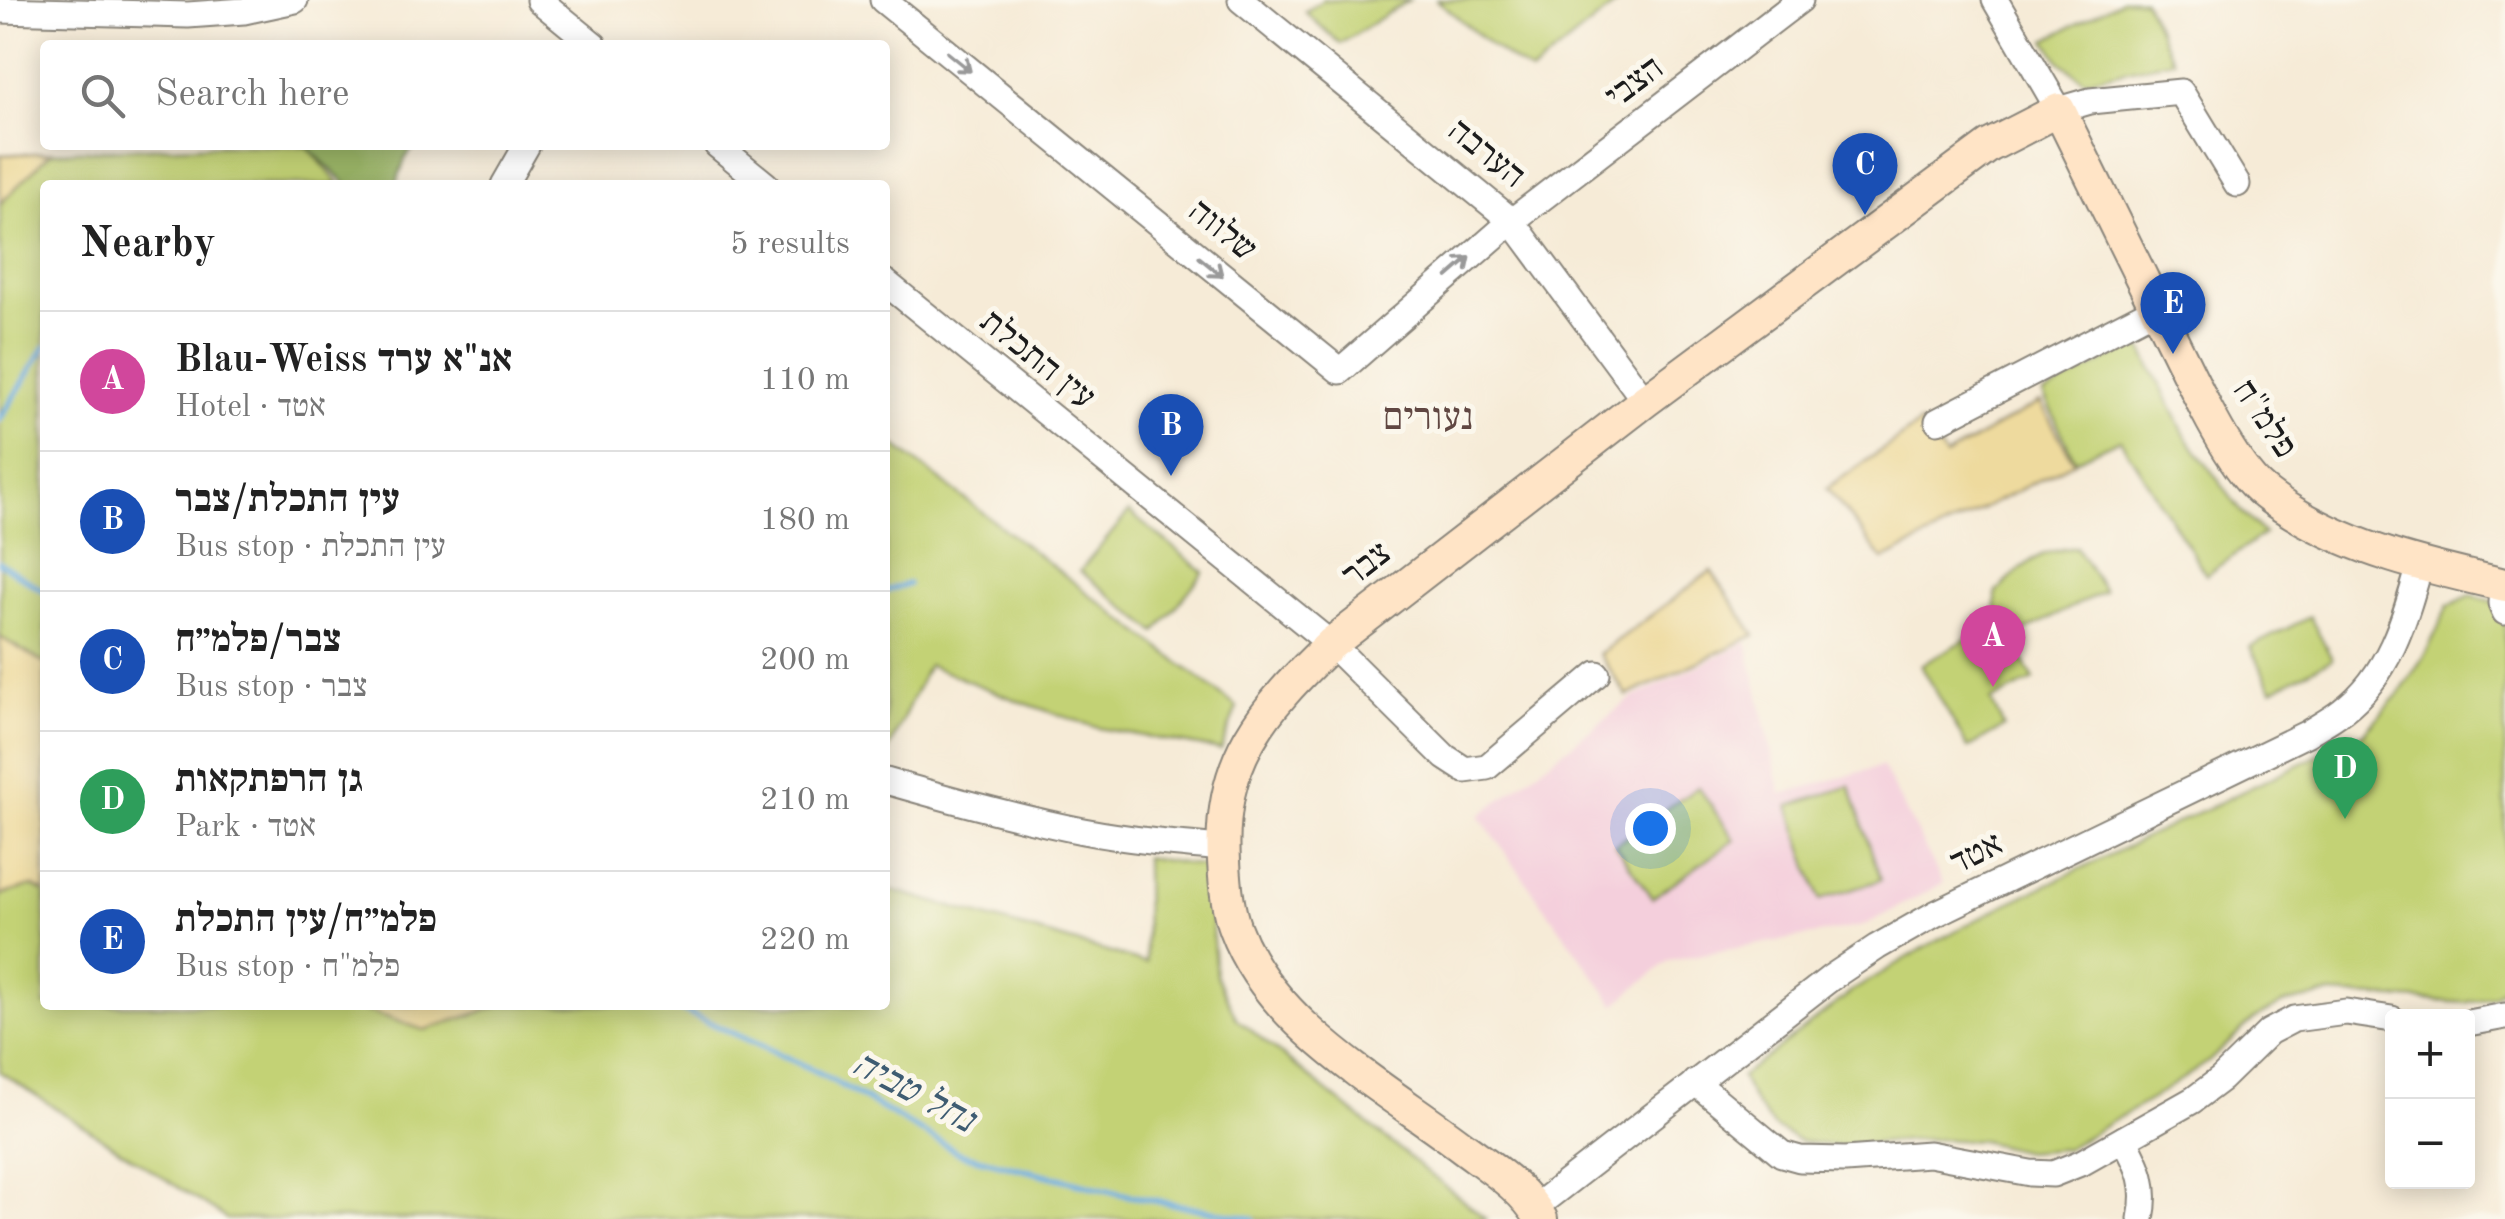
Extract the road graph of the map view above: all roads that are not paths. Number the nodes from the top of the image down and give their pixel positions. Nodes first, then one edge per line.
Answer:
1 (294, 0) edge
2 (539, 0) edge
3 (883, 0) edge
4 (1242, 0) edge
5 (1800, 0) edge
6 (1995, 0) edge
7 (0, 10) edge
8 (588, 40) edge
9 (2058, 110) junction
10 (524, 150) edge
11 (723, 150) edge
12 (507, 180) edge
13 (760, 180) edge
14 (2236, 184) dead end
15 (1512, 220) junction
16 (890, 286) edge
17 (2156, 308) junction
18 (1646, 401) junction
19 (1938, 421) dead end
20 (2420, 565) junction
21 (2504, 594) edge
22 (1330, 644) junction
23 (1598, 674) dead end
24 (890, 782) edge
25 (1223, 848) junction
26 (2505, 1016) edge
27 (2385, 1018) edge
28 (2475, 1022) edge
29 (1695, 1082) junction
30 (2124, 1139) junction
31 (1538, 1213) edge
32 (2141, 1219) edge

1 - 7 street
2 - 8 street
3 -> 15 street, שלווה
4 - 15 street, הערבה
5 - 15 street, הצבי
6 - 9 street, פלמ"ח
9 - 14 street
9 - 17 street, פלמ"ח
9 - 18 street, צבר
10 - 12 street
11 - 13 street
15 - 18 street, הערבה
16 - 22 street, עין התכלת
17 - 19 street
17 - 20 street, פלמ"ח
18 - 22 street, צבר
20 - 21 street, פלמ"ח
20 - 29 street, אטד
22 - 23 street, עין התכלת
22 - 25 street, צבר
24 - 25 street
25 - 31 street, צבר
26 - 28 street
27 - 30 street
29 - 30 street
29 - 31 street, אטד
30 - 32 street

